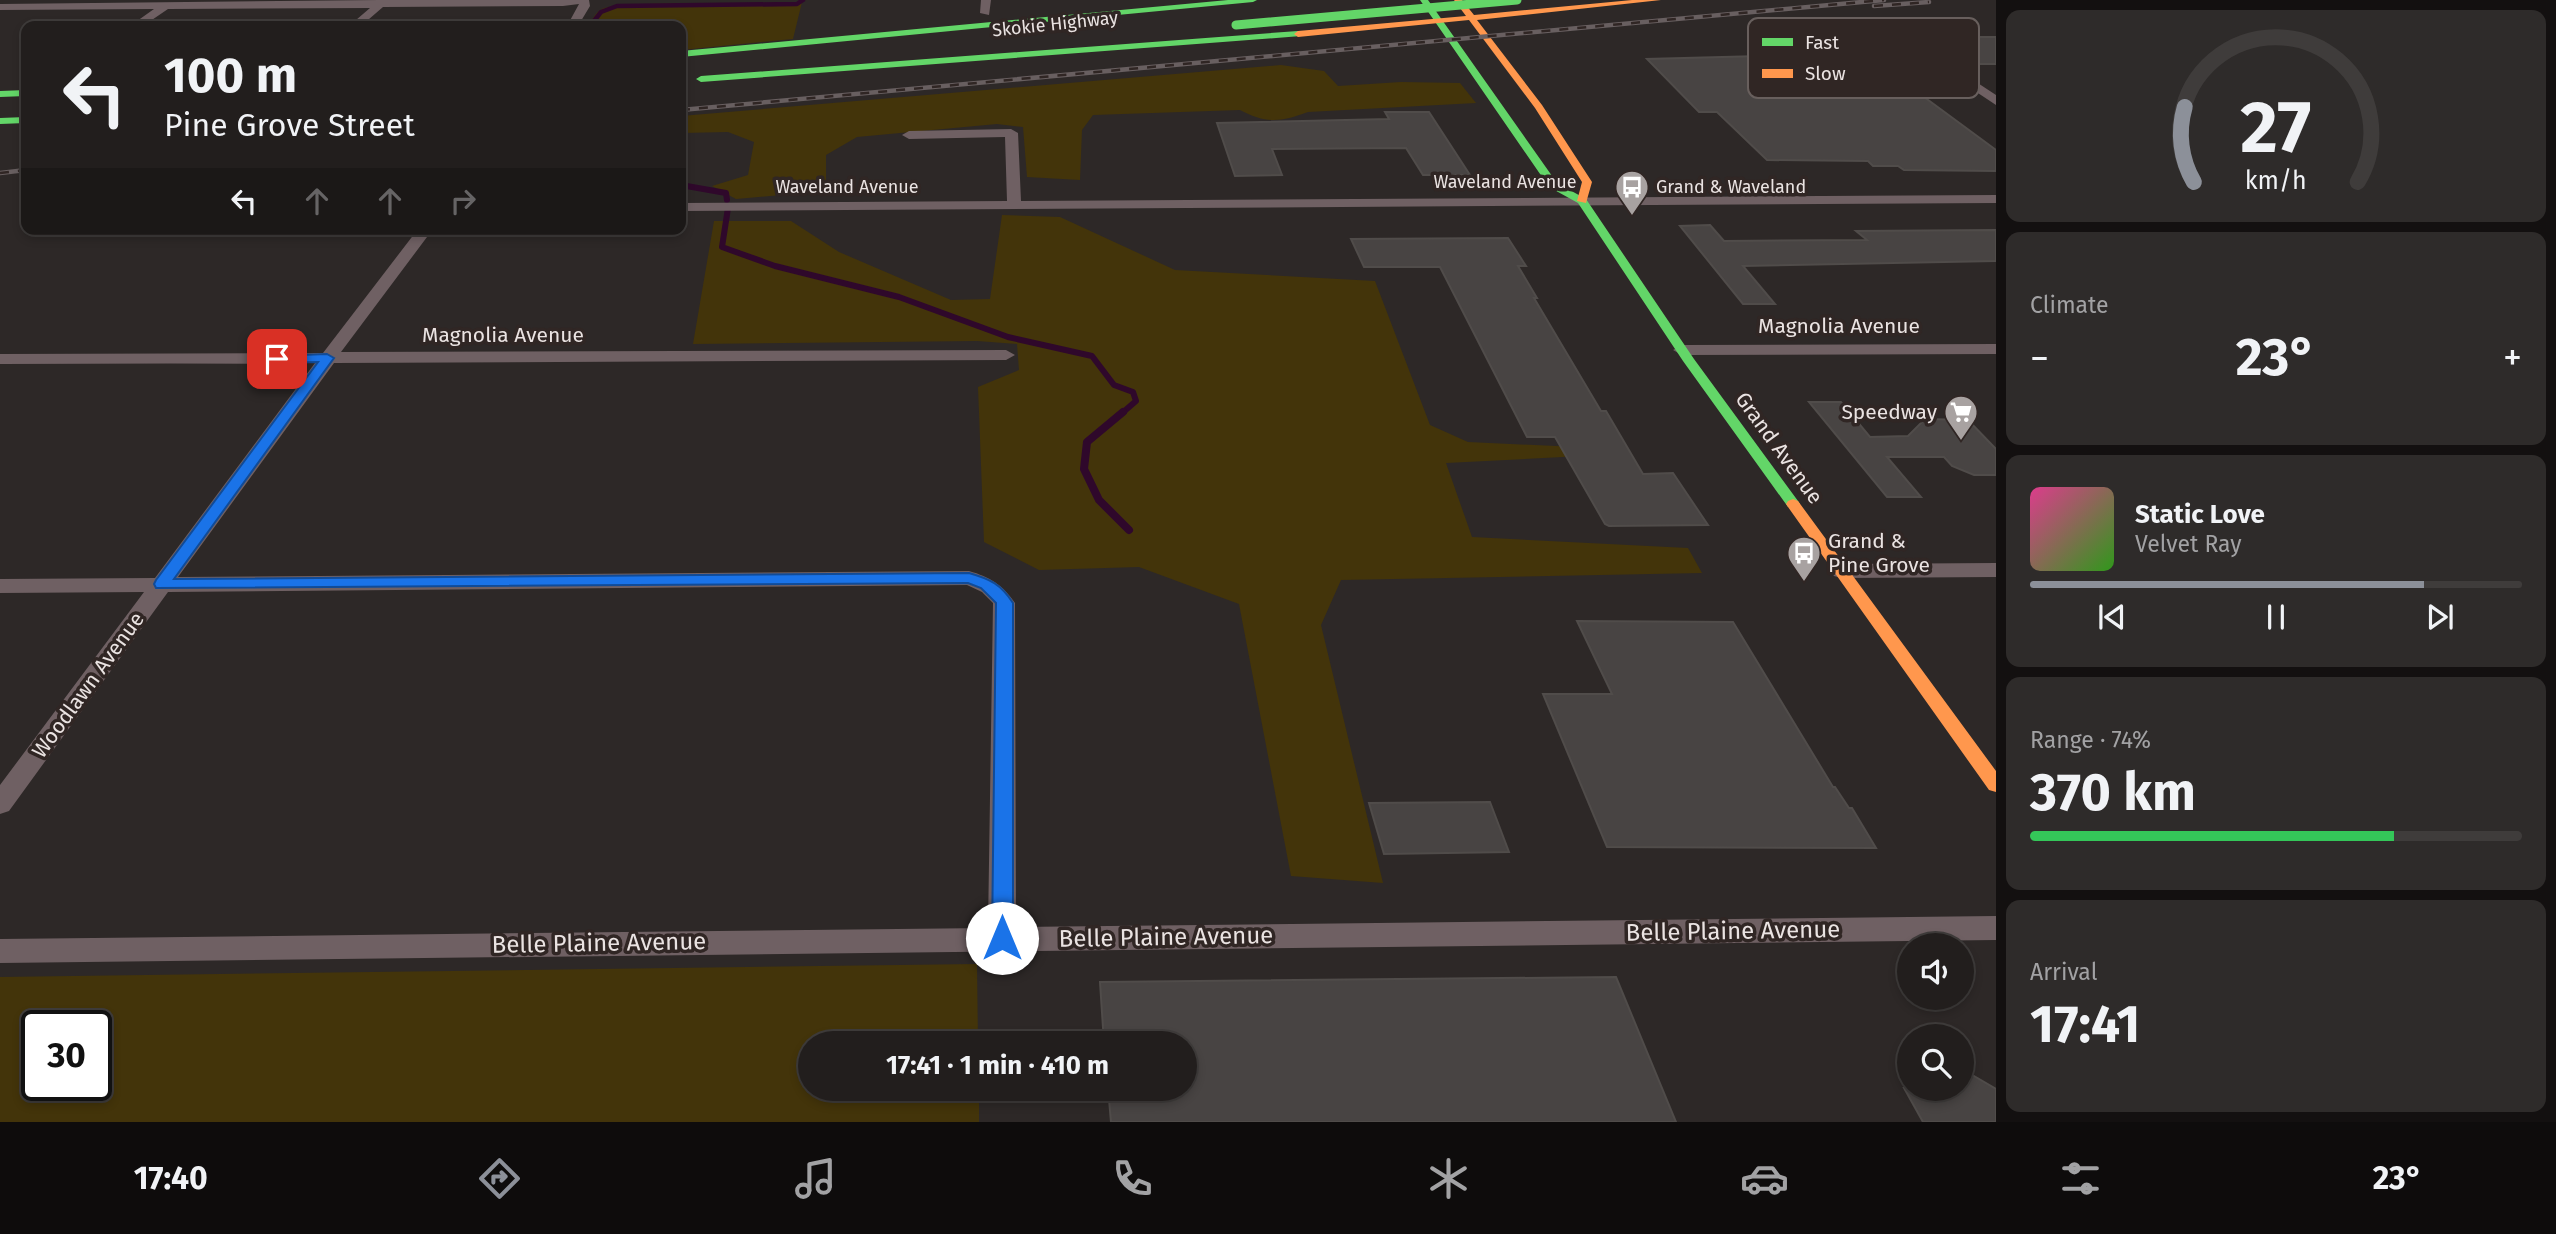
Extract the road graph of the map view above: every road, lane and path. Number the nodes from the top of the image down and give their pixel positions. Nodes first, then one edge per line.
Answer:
1 (583, 0) edge
2 (986, 0) edge
3 (1253, 0) edge
4 (1399, 0) edge
5 (1517, 0) edge
6 (1657, 0) edge
7 (1428, 1) edge
8 (383, 2) edge
9 (171, 3) edge
10 (0, 7) edge
11 (1454, 9) edge
12 (1541, 11) junction
13 (985, 13) dead end
14 (1236, 20) junction
15 (144, 21) edge
16 (361, 21) edge
17 (575, 21) edge
18 (1474, 22) junction
19 (1327, 32) junction
20 (686, 54) edge
21 (686, 61) edge
22 (701, 79) junction
23 (686, 80) edge
24 (1979, 90) edge
25 (21, 93) edge
26 (0, 94) edge
27 (1996, 101) edge
28 (0, 108) edge
29 (21, 108) edge
30 (21, 120) edge
31 (0, 121) edge
32 (909, 135) dead end
33 (1996, 199) edge
34 (1583, 201) junction
35 (1014, 205) junction
36 (686, 207) edge
37 (421, 235) edge
38 (1996, 349) edge
39 (1682, 350) junction
40 (1006, 355) dead end
41 (327, 358) junction
42 (0, 359) edge
43 (1996, 570) edge
44 (1841, 571) junction
45 (162, 584) junction
46 (0, 586) edge
47 (1996, 785) edge
48 (0, 804) edge
49 (1996, 928) edge
50 (1002, 938) junction
51 (0, 951) edge

1 - 8 street
1 - 17 street
2 - 13 street
3 - 20 main road
4 - 14 main road, Skokie Highway
5 - 14 main road, Skokie Highway, bridge
6 - 12 main road
7 - 11 main road, Grand Avenue
7 - 19 main road
8 - 9 street
8 - 16 street
9 - 10 street
9 - 15 street
11 - 12 main road
11 - 18 main road, Grand Avenue
11 - 18 main road
11 - 19 main road
11 - 34 main road, Grand Avenue
12 - 18 main road
14 - 21 main road, Skokie Highway
14 - 22 main road, Skokie Highway
18 - 34 main road, Grand Avenue
19 - 22 main road
22 - 23 main road, Skokie Highway
24 - 27 street
25 - 26 main road
28 - 29 main road
30 - 31 main road
32 - 35 street
33 - 34 street, Waveland Avenue
34 - 35 street, Waveland Avenue
34 - 39 main road, Grand Avenue
35 - 36 street, Waveland Avenue
37 - 41 street, Woodlawn Avenue
38 - 39 street, Magnolia Avenue
39 - 44 main road, Grand Avenue
40 - 41 street, Magnolia Avenue
41 - 42 street, Magnolia Avenue
41 - 45 street, Woodlawn Avenue
43 - 44 street
44 - 47 main road, Grand Avenue
45 - 46 street
45 - 48 street, Woodlawn Avenue
45 - 50 street
49 - 50 street, Belle Plaine Avenue
50 - 51 street, Belle Plaine Avenue

